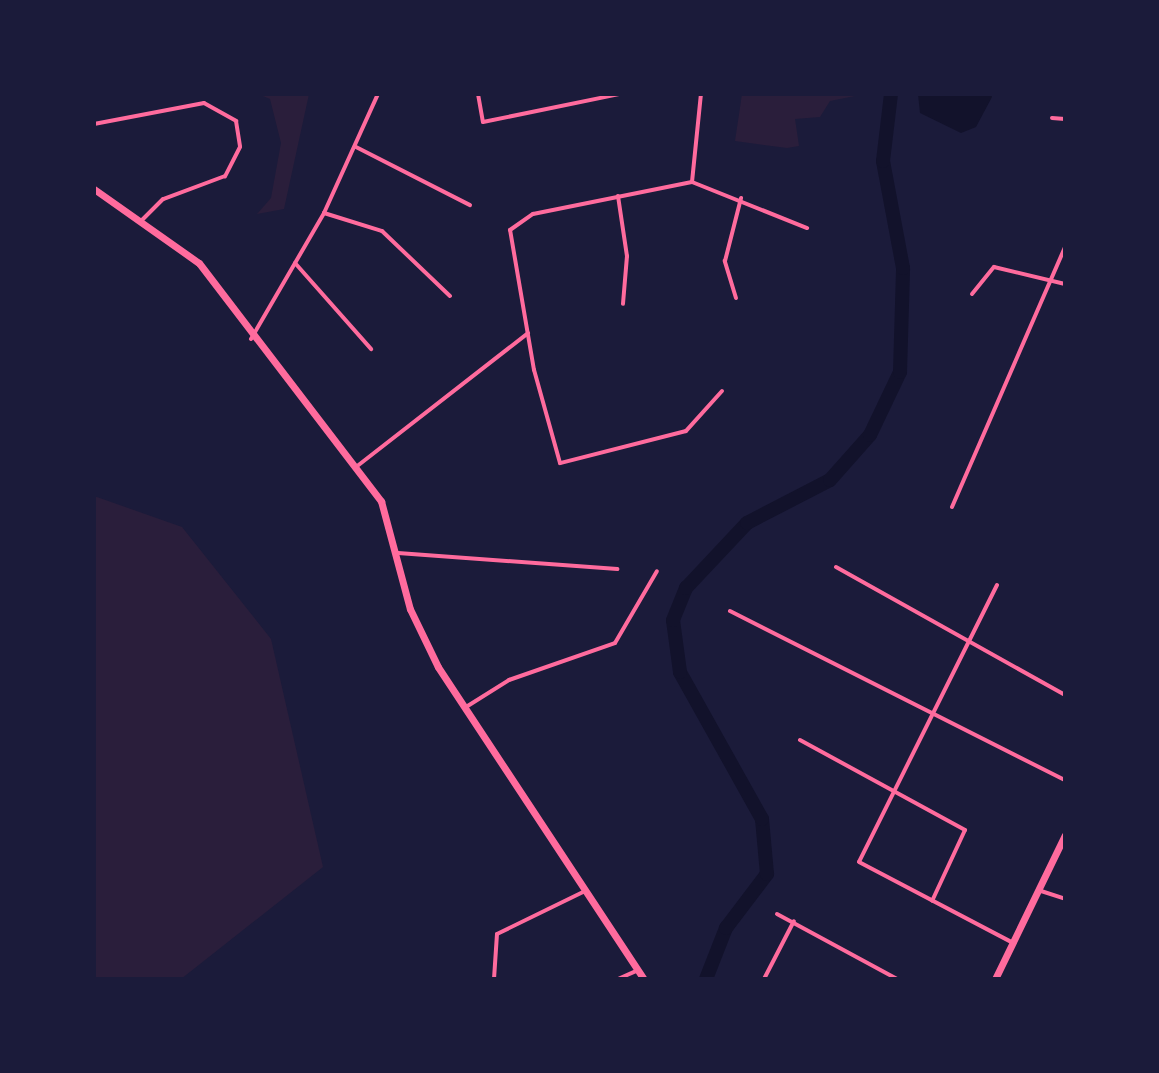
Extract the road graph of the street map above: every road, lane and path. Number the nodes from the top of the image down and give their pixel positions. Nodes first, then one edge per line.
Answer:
1 (378, 94) edge
2 (478, 94) edge
3 (620, 94) edge
4 (701, 94) edge
5 (1052, 118) dead end
6 (1065, 119) edge
7 (94, 124) edge
8 (356, 147) junction
9 (692, 182) junction
10 (94, 189) edge
11 (618, 196) junction
12 (741, 198) junction
13 (470, 205) dead end
14 (324, 213) junction
15 (140, 222) junction
16 (807, 228) dead end
17 (1065, 247) edge
18 (295, 263) junction
19 (1051, 281) junction
20 (1065, 284) edge
21 (972, 294) dead end
22 (450, 296) dead end
23 (736, 298) dead end
24 (623, 304) dead end
25 (528, 333) junction
26 (251, 339) junction
27 (371, 349) dead end
28 (722, 391) dead end
29 (354, 468) junction
30 (952, 507) dead end
31 (398, 553) junction
32 (836, 567) dead end
33 (617, 569) dead end
34 (657, 571) dead end
35 (997, 585) dead end
36 (730, 611) dead end
37 (968, 644) junction
38 (1065, 695) edge
39 (463, 709) junction
40 (933, 714) junction
41 (800, 740) dead end
42 (1065, 780) edge
43 (894, 788) junction
44 (1065, 835) edge
45 (1038, 890) junction
46 (585, 891) junction
47 (1065, 899) edge
48 (932, 901) junction
49 (777, 914) dead end
50 (794, 921) junction
51 (1013, 943) junction
52 (638, 970) junction
53 (494, 979) edge
54 (618, 979) edge
55 (644, 979) edge
56 (764, 979) edge
57 (897, 979) edge
58 (995, 979) edge

1 - 8 street
2 - 3 street
4 - 9 street
5 - 6 street
7 - 15 street
8 - 13 street
8 - 14 street
9 - 11 street
9 - 12 street
10 - 15 main road
11 - 24 street
11 - 25 street
12 - 16 street
12 - 23 street
14 - 18 street
14 - 22 street
15 - 26 main road
17 - 19 street
18 - 26 street
18 - 27 street
19 - 20 street
19 - 21 street
19 - 30 street
25 - 28 street
25 - 29 street
26 - 29 main road
29 - 31 main road
31 - 33 street
31 - 39 main road
32 - 37 street
34 - 39 street
35 - 37 street
36 - 40 street
37 - 38 street
37 - 40 street
39 - 46 main road
40 - 42 street
40 - 43 street
41 - 43 street
43 - 48 street
43 - 48 street
44 - 45 main road
45 - 47 street
45 - 51 main road
46 - 52 main road
46 - 53 street
48 - 51 street
49 - 50 street
50 - 56 street
50 - 57 street
51 - 58 main road
52 - 54 street
52 - 55 main road

